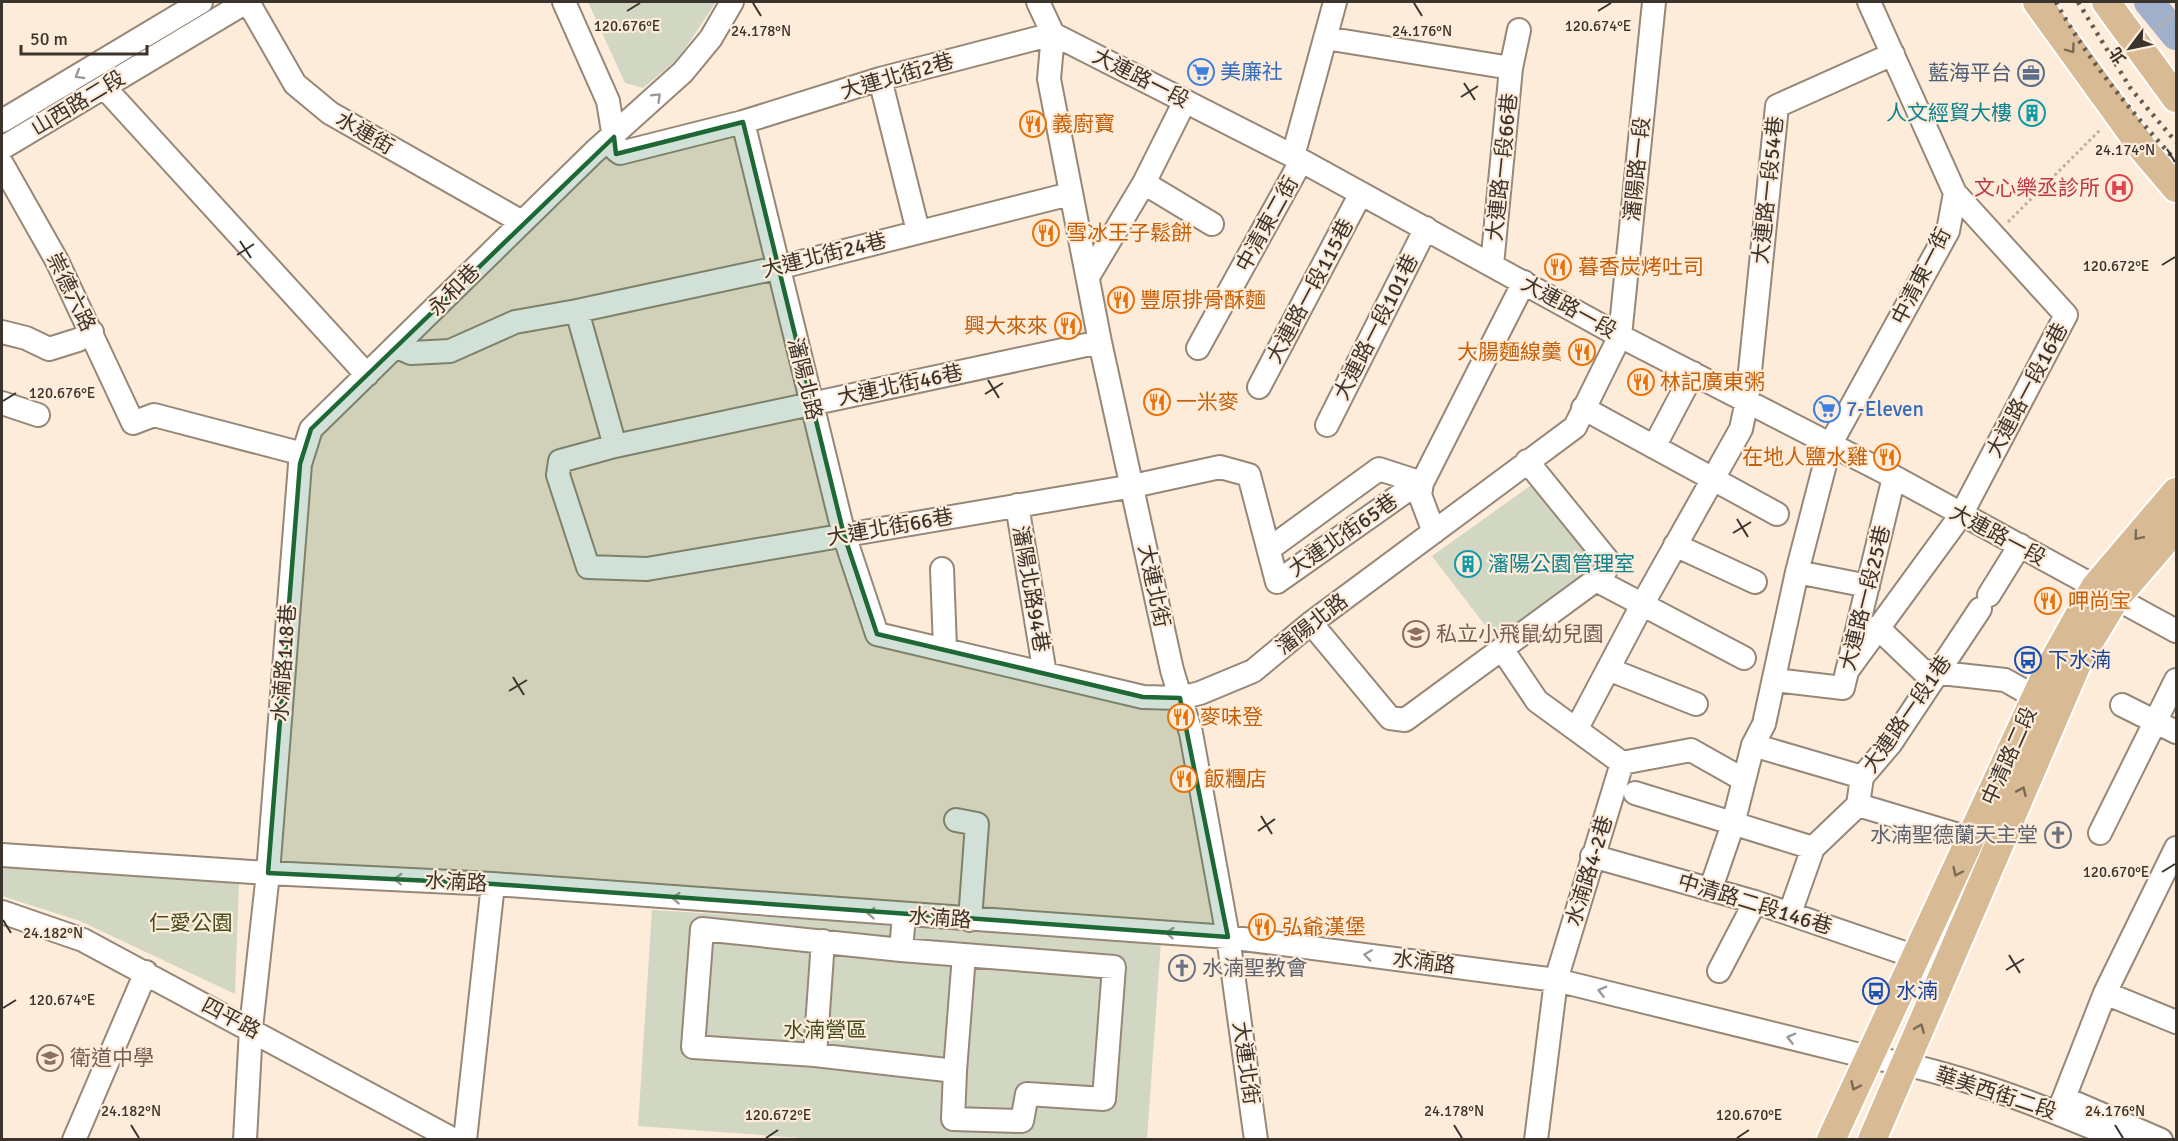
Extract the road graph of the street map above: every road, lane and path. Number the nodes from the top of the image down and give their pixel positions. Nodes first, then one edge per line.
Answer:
1 (201, 2) edge
2 (247, 2) edge
3 (564, 2) edge
4 (732, 2) edge
5 (1038, 2) edge
6 (1335, 2) edge
7 (1654, 2) edge
8 (1869, 2) edge
9 (2037, 2) edge
10 (2106, 2) edge
11 (2176, 14) edge
12 (1519, 30) dead end
13 (1053, 33) junction
14 (1325, 38) junction
15 (2135, 44) junction
16 (1893, 54) junction
17 (1511, 68) junction
18 (880, 79) junction
19 (104, 87) junction
20 (2176, 98) edge
21 (1185, 101) junction
22 (2117, 112) junction
23 (2, 121) edge
24 (743, 122) junction
25 (614, 137) junction
26 (2, 148) edge
27 (1297, 160) junction
28 (2, 164) edge
29 (1144, 183) junction
30 (2176, 188) edge
31 (1955, 193) junction
32 (1070, 194) junction
33 (1360, 195) junction
34 (522, 222) junction
35 (1212, 224) dead end
36 (1426, 228) junction
37 (918, 231) junction
38 (1994, 236) junction
39 (1492, 265) junction
40 (777, 268) junction
41 (1089, 275) junction
42 (1524, 282) junction
43 (577, 311) junction
44 (2, 332) edge
45 (92, 332) junction
46 (1620, 336) junction
47 (1100, 342) junction
48 (397, 347) junction
49 (1198, 348) dead end
50 (1693, 373) junction
51 (368, 375) junction
52 (1259, 387) dead end
53 (1747, 401) junction
54 (2, 403) edge
55 (812, 405) junction
56 (1583, 408) junction
57 (38, 415) dead end
58 (1327, 425) dead end
59 (1830, 445) junction
60 (615, 446) junction
61 (1654, 447) junction
62 (303, 454) junction
63 (560, 461) joint
64 (1527, 461) junction
65 (1894, 477) junction
66 (1712, 480) junction
67 (1420, 482) junction
68 (1132, 486) junction
69 (2176, 492) edge
70 (1017, 505) junction
71 (1777, 514) dead end
72 (1961, 515) junction
73 (2176, 528) edge
74 (1434, 532) junction
75 (844, 535) junction
76 (1675, 545) junction
77 (2020, 545) junction
78 (1269, 549) junction
79 (942, 569) dead end
80 (1797, 572) junction
81 (1596, 580) junction
82 (1755, 582) dead end
83 (1868, 586) junction
84 (2105, 593) junction
85 (1642, 605) junction
86 (1311, 623) junction
87 (1877, 627) junction
88 (2176, 631) edge
89 (945, 648) junction
90 (1502, 649) junction
91 (1744, 658) dead end
92 (1608, 669) junction
93 (1847, 671) junction
94 (1938, 672) junction
95 (1045, 674) junction
96 (1775, 680) junction
97 (2176, 680) edge
98 (2035, 697) junction
99 (1180, 698) junction
100 (1696, 704) dead end
101 (2122, 705) dead end
102 (2156, 721) junction
103 (1577, 728) junction
104 (2176, 732) edge
105 (1753, 745) junction
106 (1622, 763) junction
107 (1862, 777) junction
108 (1744, 780) junction
109 (1635, 793) dead end
110 (1858, 805) junction
111 (956, 820) dead end
112 (1733, 824) junction
113 (2100, 833) dead end
114 (1972, 839) junction
115 (1813, 848) junction
116 (2176, 848) edge
117 (2, 855) edge
118 (1592, 856) junction
119 (268, 873) junction
120 (493, 884) junction
121 (1711, 888) junction
122 (1755, 902) junction
123 (2, 912) edge
124 (1790, 913) junction
125 (904, 915) junction
126 (970, 920) junction
127 (1228, 937) junction
128 (823, 941) junction
129 (901, 950) junction
130 (964, 955) junction
131 (1916, 957) junction
132 (1719, 971) dead end
133 (146, 972) junction
134 (1556, 980) junction
135 (2105, 993) junction
136 (2176, 1022) edge
137 (251, 1028) junction
138 (815, 1055) junction
139 (1868, 1057) junction
140 (1906, 1063) junction
141 (955, 1071) junction
142 (2061, 1105) junction
143 (74, 1140) edge
144 (245, 1140) edge
145 (454, 1140) edge
146 (465, 1140) edge
147 (1256, 1140) edge
148 (1536, 1140) edge
149 (1831, 1140) edge
150 (1872, 1140) edge
151 (2121, 1140) edge
152 (2162, 1140) edge

1 -> 23 street, 山西路二段
2 - 19 street, 山西路二段
2 - 34 street, 水連街
3 - 25 street
25 -> 4 street, 永和巷
5 - 13 street
6 - 14 street, 中清東二街
7 - 46 street, 瀋陽路一段
8 - 16 street
9 -> 22 main road
10 - 15 main road
11 - 15 path
12 - 17 street, 大連路一段66巷
13 - 18 street, 大連北街2巷
13 - 21 street, 大連路一段
13 - 32 street, 大連北街
14 - 17 street, 大連路一段66巷
14 - 27 street, 中清東二街
15 - 20 main road
16 - 31 street
16 - 53 street, 大連路一段54巷
17 - 39 street, 大連路一段66巷
18 - 24 street, 大連北街2巷
18 - 37 street
19 - 26 street, 山西路二段
19 - 51 street
21 - 27 street, 大連路一段
21 - 29 street
22 - 30 main road
22 - 38 path
24 - 25 street, 大連北街2巷
24 - 40 street, 瀋陽北路
25 - 34 street, 永和巷
27 - 33 street, 大連路一段
27 - 49 street, 中清東二街
28 - 45 street, 崇德六路
29 - 35 street
29 - 41 street
31 - 38 street, 大連路一段16巷
31 - 59 street, 中清東一街
32 - 37 street, 大連北街24巷
32 - 41 street, 大連北街
33 - 36 street, 大連路一段
33 - 52 street, 大連路一段115巷
34 - 48 street, 永和巷
36 - 39 street, 大連路一段
36 - 58 street, 大連路一段101巷
37 - 40 street, 大連北街24巷
38 - 72 street, 大連路一段16巷
39 - 42 street, 大連路一段
40 - 43 street, 大連北街24巷
40 - 55 street, 瀋陽北路
41 - 47 street, 大連北街
42 - 46 street, 大連路一段
42 - 67 street
43 - 48 street, 大連北街24巷
43 - 60 street
44 - 45 street
45 - 62 street, 崇德六路
46 - 50 street, 大連路一段
46 - 56 street, 瀋陽北路
47 - 55 street, 大連北街46巷
47 - 68 street, 大連北街
48 - 51 street, 永和巷
50 - 53 street, 大連路一段
50 - 61 street
51 - 62 street, 永和巷
53 - 59 street, 大連路一段
53 - 66 street
54 - 57 street
55 - 60 street, 大連北街46巷
55 - 75 street, 瀋陽北路
56 - 61 street
56 - 64 street, 瀋陽北路
59 - 65 street, 大連路一段
59 - 80 street, 中清東一街
60 - 63 street, 大連北街46巷
61 - 66 street
62 - 119 street, 水湳路118巷
63 - 75 street, 大連北街66巷
64 - 74 street, 瀋陽北路
64 - 81 street
65 - 72 street, 大連路一段
65 - 83 street, 大連路一段25巷
66 - 71 street
66 - 76 street
67 - 74 street
67 - 78 street
67 - 78 street, 大連北街65巷
68 - 70 street, 大連北街66巷
68 - 78 street, 大連北街65巷
68 - 99 street, 大連北街
69 -> 84 main road, 中清路二段
70 - 75 street, 大連北街66巷
70 - 95 street, 瀋陽北路94巷
72 - 77 street, 大連路一段
72 - 87 street
73 - 84 main road, 中清路二段
74 - 86 street, 瀋陽北路
75 - 89 street, 瀋陽北路
76 - 82 street
76 - 85 street
77 - 84 street, 大連路一段
77 - 94 street, 大連路一段1巷
79 - 89 street
80 - 83 street
80 - 96 street, 中清東一街
81 - 85 street
81 - 90 street
83 - 93 street, 大連路一段25巷
84 - 88 street, 大連路一段
84 - 98 main road, 中清路二段
140 -> 84 main road, 中清路二段
85 - 91 street
85 - 92 street
86 - 90 street
86 - 99 street, 瀋陽北路
87 - 93 street
87 - 94 street
89 - 95 street, 瀋陽北路
90 - 103 street
92 - 100 street
92 - 103 street
93 - 96 street, 大連路一段25巷
94 - 98 street
94 - 107 street, 大連路一段1巷
95 - 99 street, 瀋陽北路
96 - 105 street, 中清東一街
97 - 102 street
98 - 114 main road, 中清路二段
99 - 127 street, 大連北街
101 - 102 street
102 - 104 street
102 - 113 street
103 - 106 street
105 - 107 street
105 - 108 street, 中清東一街
106 - 108 street
106 - 118 street, 水湳路4-2巷
107 - 110 street, 大連路一段1巷
108 - 112 street, 中清東一街
109 - 112 street
110 - 114 street
110 - 115 street
111 - 126 street
112 - 115 street
112 - 121 street, 中清東一街
114 -> 131 main road, 中清路二段
115 - 124 street
116 - 135 street
117 - 119 street, 水湳路
118 - 121 street, 中清路二段146巷
118 - 134 street, 水湳路4-2巷
120 -> 119 street, 水湳路
119 - 137 street, 水湳路118巷
125 -> 120 street, 水湳路
120 - 146 street
121 - 122 street, 中清路二段146巷
122 - 124 street, 中清路二段146巷
122 - 132 street
123 - 133 street, 四平路
124 - 131 street, 中清路二段146巷
125 - 126 street, 水湳路
125 - 129 street
127 -> 126 street, 水湳路
134 -> 127 street, 水湳路
127 - 147 street, 大連北街
128 - 129 street
128 - 138 street
128 - 138 street
129 - 130 street
130 - 141 street
130 - 141 street
131 - 139 main road, 中清路二段
133 - 137 street, 四平路
133 - 143 street
139 -> 134 street, 水湳路
134 - 148 street, 水湳路4-2巷
135 - 136 street
135 - 142 street
137 - 144 street, 水湳路118巷
137 - 145 street, 四平路
138 - 141 street
139 - 140 street, 華美西街二段
139 -> 149 main road, 中清路二段
140 - 142 street, 華美西街二段
140 - 150 main road, 中清路二段
142 - 151 street, 華美西街二段
142 - 152 street

